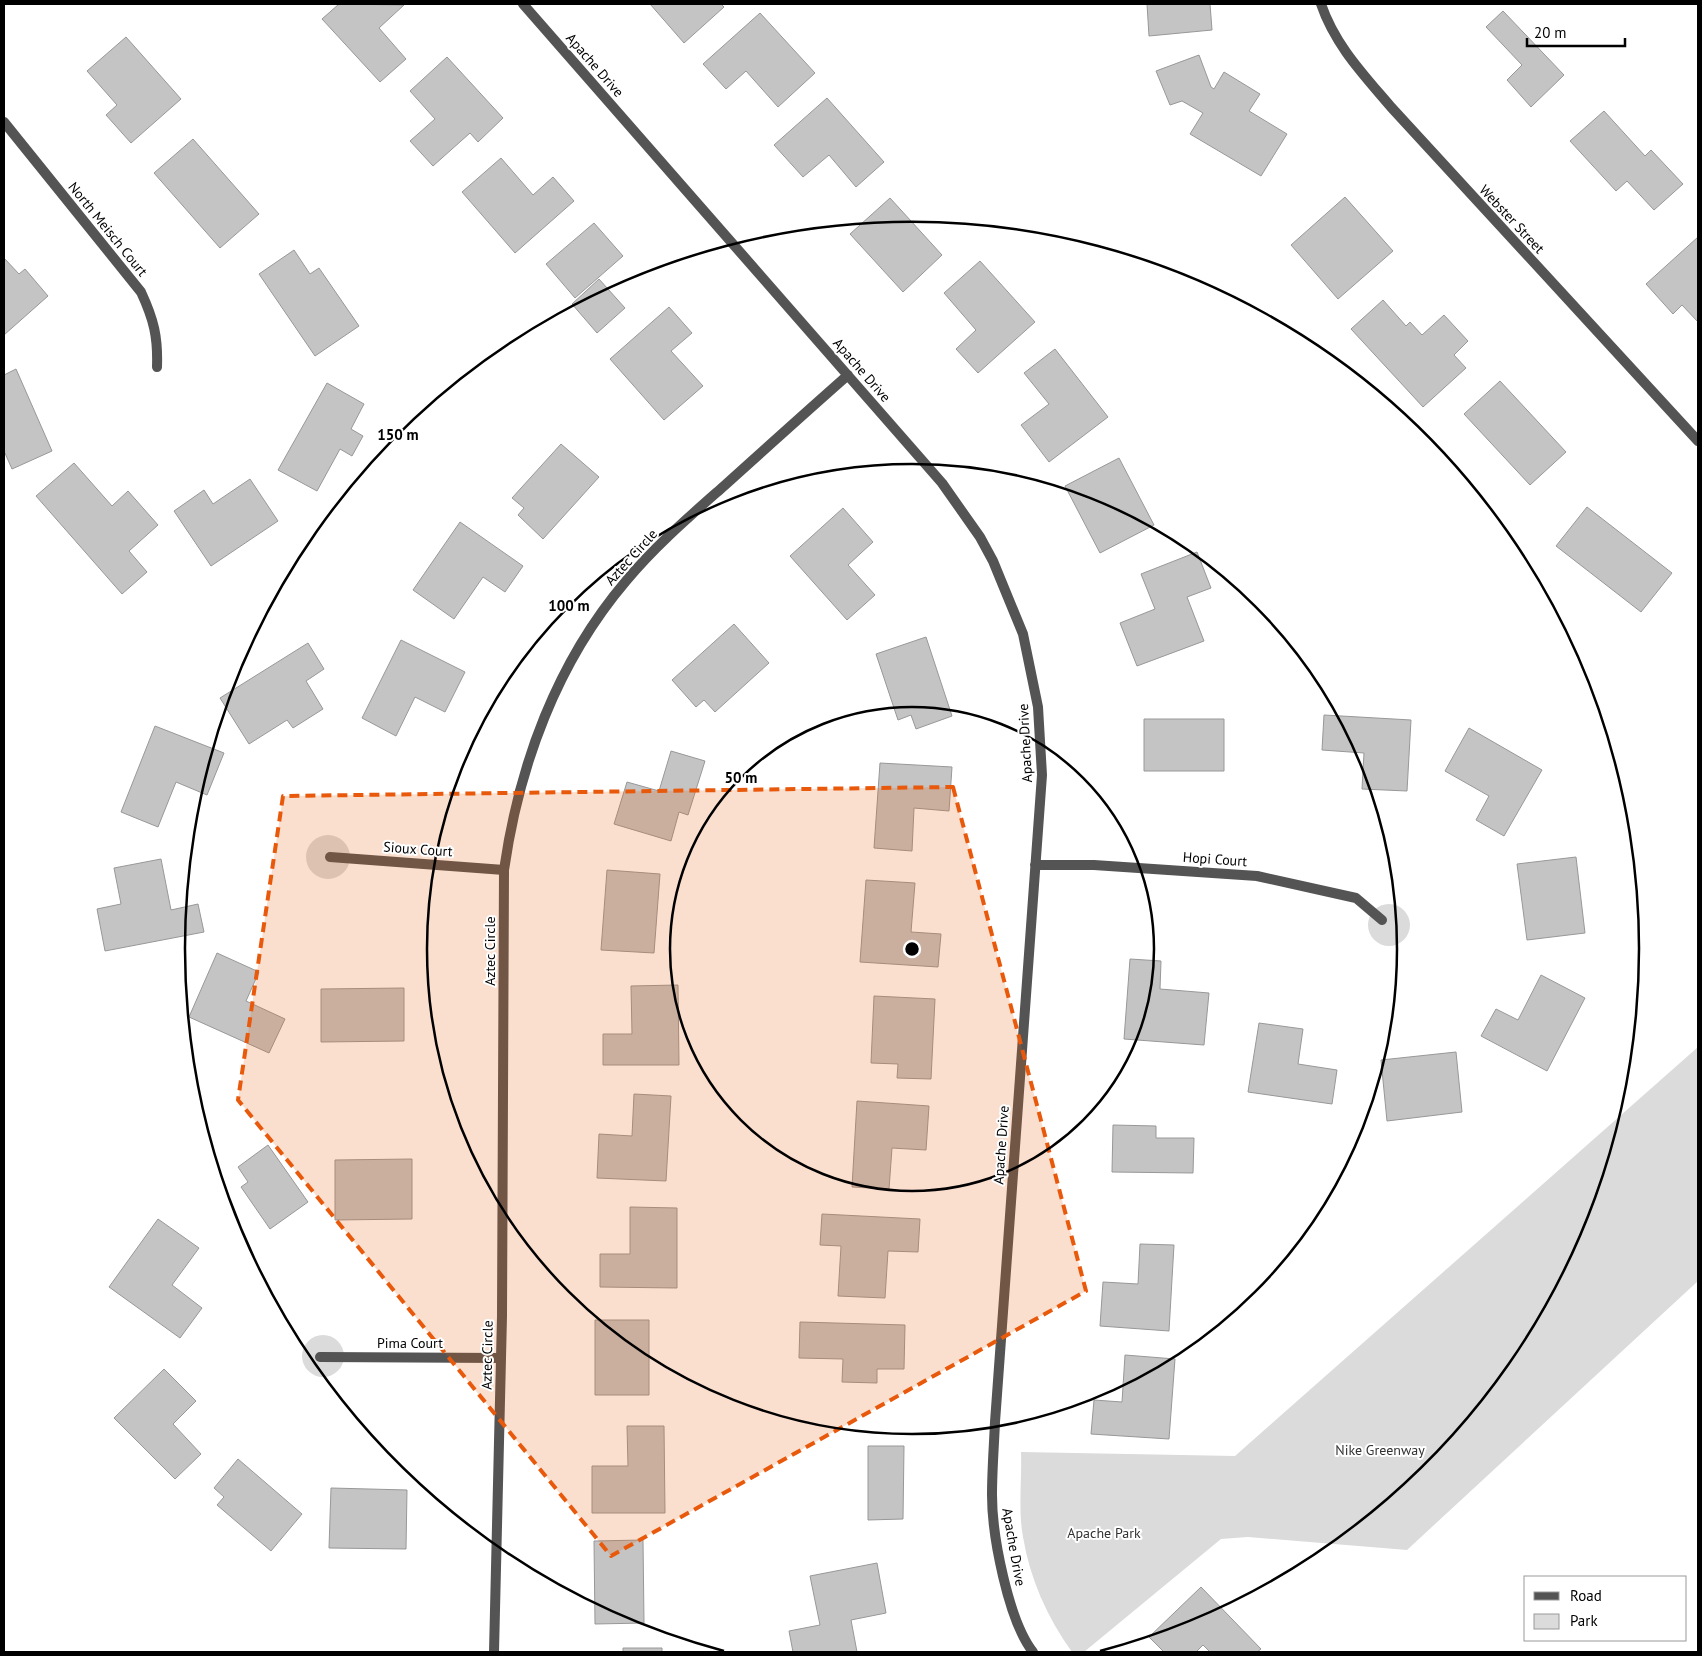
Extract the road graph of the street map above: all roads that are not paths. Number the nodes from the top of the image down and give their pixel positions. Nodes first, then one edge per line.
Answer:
1 (523, 4) edge
2 (1320, 4) edge
3 (4, 122) edge
4 (157, 368) dead end
5 (848, 375) junction
6 (1698, 442) edge
7 (330, 857) dead end
8 (1035, 865) junction
9 (504, 870) junction
10 (1382, 920) dead end
11 (320, 1356) dead end
12 (501, 1358) junction
13 (494, 1652) edge
14 (1033, 1652) edge

1 - 5 street, Apache Drive
2 - 6 street, Webster Street
3 - 4 street, North Meisch Court
5 - 8 street, Apache Drive
5 - 9 street, Aztec Circle
7 - 9 street, Sioux Court
8 - 10 street, Hopi Court
8 - 14 street, Apache Drive
9 - 12 street, Aztec Circle
11 - 12 street, Pima Court
12 - 13 street, Aztec Circle

